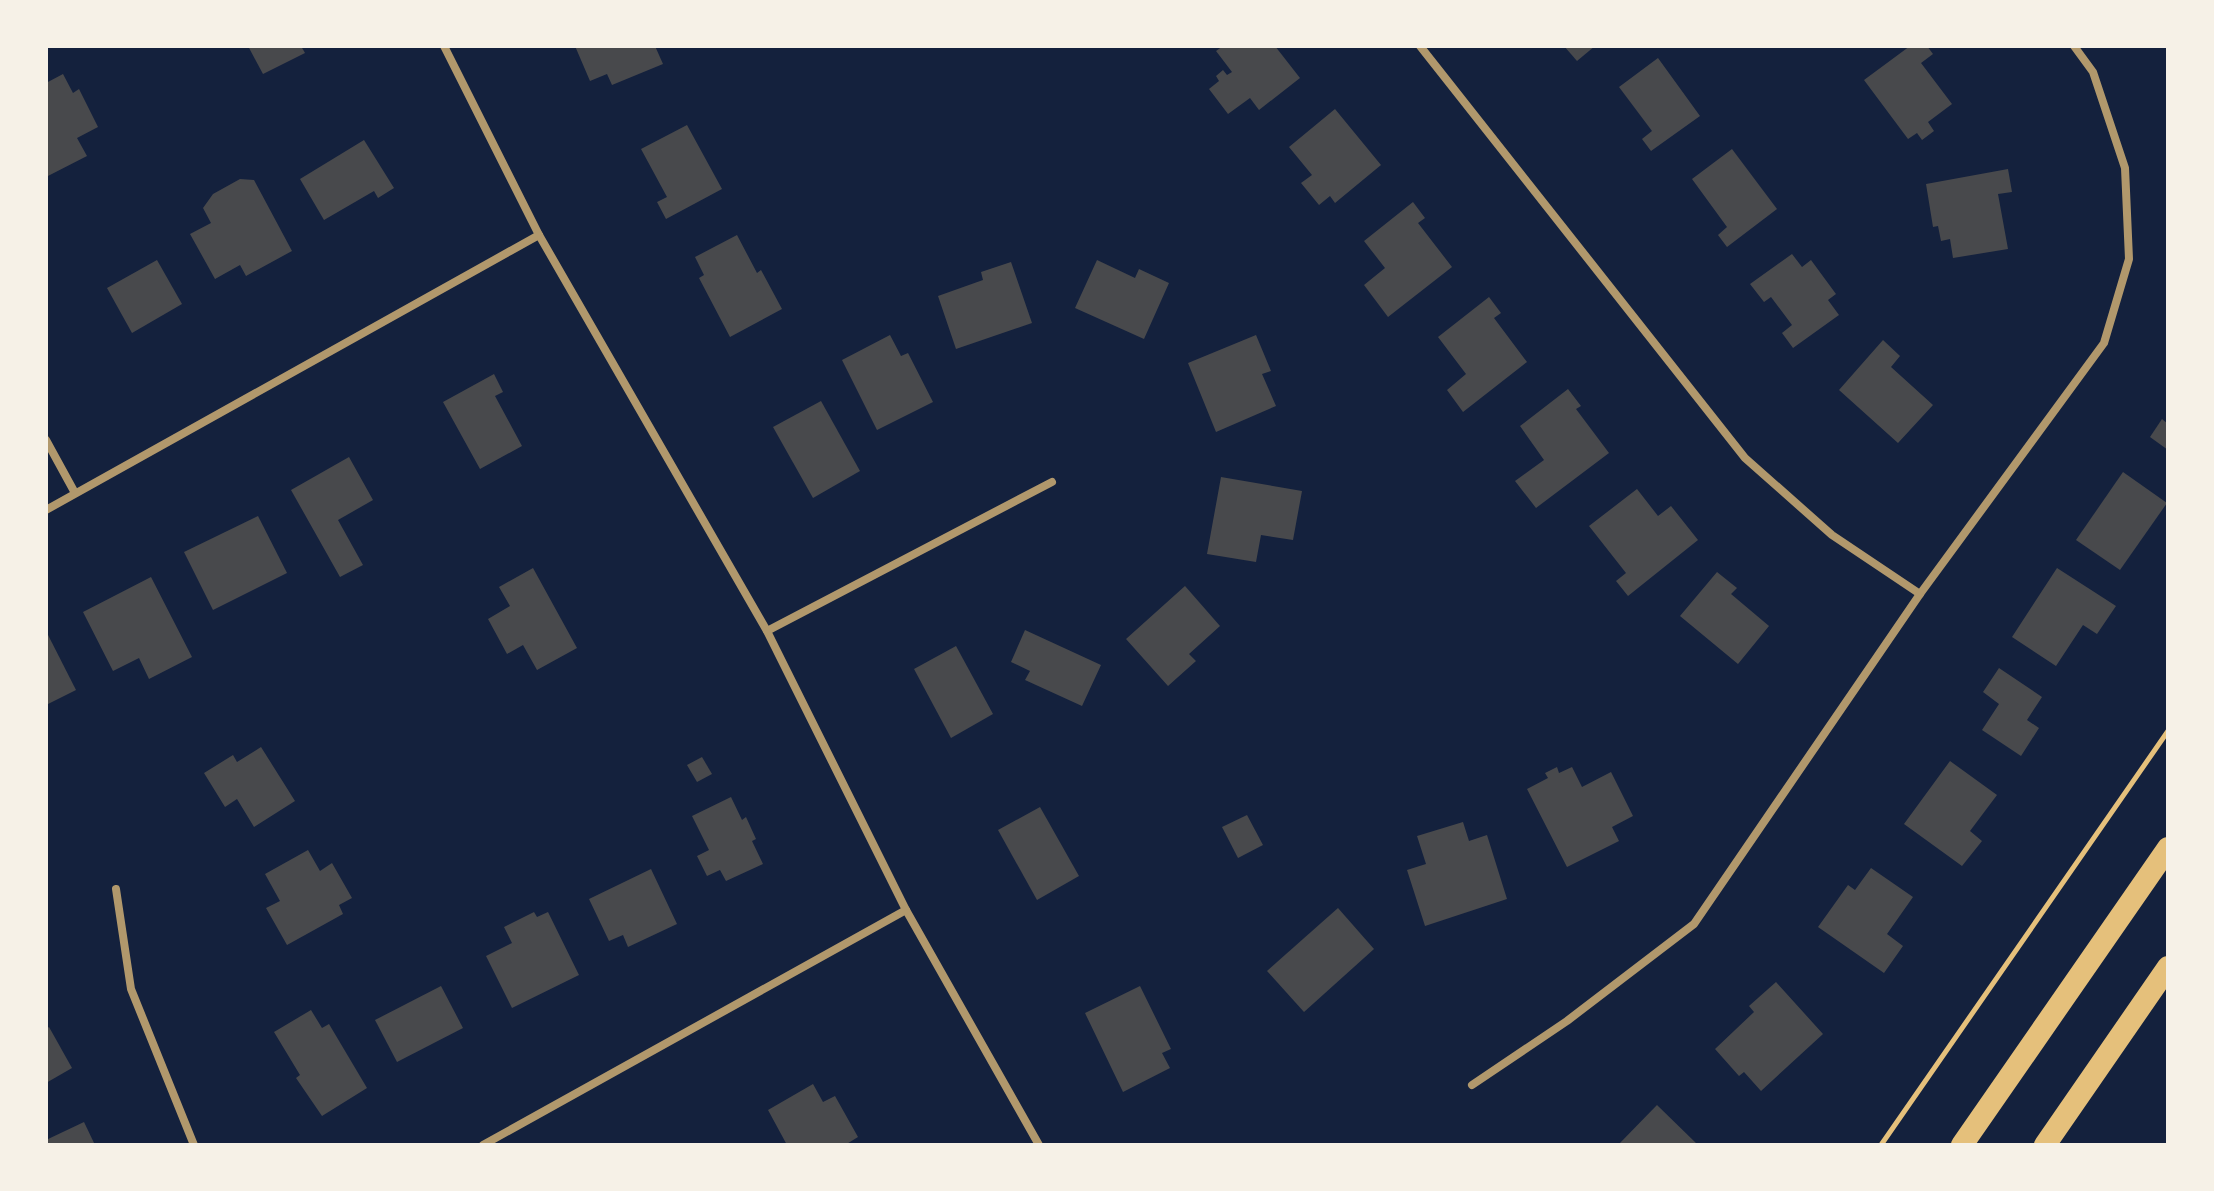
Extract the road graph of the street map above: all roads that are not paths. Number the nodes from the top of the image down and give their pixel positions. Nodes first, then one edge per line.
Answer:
1 (444, 46) edge
2 (1420, 46) edge
3 (2074, 46) edge
4 (539, 235) junction
5 (46, 440) edge
6 (1052, 482) dead end
7 (75, 493) junction
8 (46, 510) edge
9 (1920, 594) junction
10 (767, 631) junction
11 (2168, 848) edge
12 (116, 889) dead end
13 (906, 910) junction
14 (2168, 967) edge
15 (1472, 1085) dead end
16 (194, 1145) edge
17 (483, 1145) edge
18 (1039, 1145) edge
19 (1962, 1145) edge
20 (2045, 1145) edge

1 - 4 street
2 - 9 street
3 - 9 street
4 - 7 street
4 - 10 street
5 - 7 street
6 - 10 street
7 - 8 street
9 - 15 street
10 - 13 street
11 - 19 highway
12 - 16 street
13 - 17 street
13 - 18 street
14 - 20 highway

